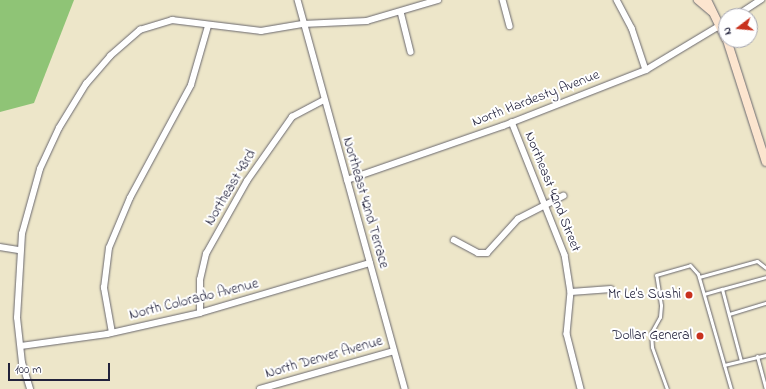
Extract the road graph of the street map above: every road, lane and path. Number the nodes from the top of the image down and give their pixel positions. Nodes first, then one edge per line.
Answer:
1 (298, 0) edge
2 (438, 0) edge
3 (503, 0) edge
4 (617, 0) edge
5 (698, 0) edge
6 (707, 0) edge
7 (761, 0) edge
8 (748, 8) edge
9 (711, 11) junction
10 (401, 12) junction
11 (718, 19) edge
12 (303, 24) junction
13 (208, 26) junction
14 (510, 26) dead end
15 (718, 27) edge
16 (729, 48) edge
17 (411, 52) dead end
18 (646, 70) junction
19 (324, 100) junction
20 (512, 122) junction
21 (766, 162) edge
22 (347, 180) junction
23 (563, 196) dead end
24 (544, 206) junction
25 (454, 240) dead end
26 (0, 246) edge
27 (20, 250) junction
28 (370, 263) junction
29 (765, 268) edge
30 (766, 276) edge
31 (699, 277) junction
32 (611, 289) dead end
33 (722, 289) junction
34 (571, 292) junction
35 (704, 294) junction
36 (766, 303) edge
37 (200, 313) junction
38 (729, 314) junction
39 (112, 333) junction
40 (21, 346) junction
41 (394, 351) junction
42 (766, 355) edge
43 (758, 356) junction
44 (741, 360) junction
45 (724, 365) junction
46 (30, 389) edge
47 (260, 389) edge
48 (405, 389) edge
49 (581, 389) edge
50 (667, 389) edge
51 (730, 389) edge
52 (766, 389) edge

1 - 12 street, Northeast 42nd Terrace
2 - 10 street
3 - 14 street
4 - 18 street
5 - 9 main road
6 - 9 main road
7 - 8 street
9 - 11 main road
10 - 12 street
10 - 17 street
12 - 13 street
12 - 19 street, Northeast 42nd Terrace
13 - 27 street
13 - 39 street
15 - 18 street, North Hardesty Avenue
16 - 21 main road
18 - 20 street, North Hardesty Avenue
19 - 22 street, Northeast 42nd Terrace
19 - 37 street, Northeast 43rd
20 - 22 street, North Hardesty Avenue
20 - 24 street, Northeast 42nd Street
22 - 28 street, Northeast 42nd Terrace
23 - 24 street
24 - 25 street
24 - 34 street, Northeast 42nd Street
26 - 27 street
27 - 40 street
28 - 37 street, North Colorado Avenue
28 - 41 street, Northeast 42nd Terrace
29 - 30 lane
29 - 31 lane
30 - 33 lane
31 - 35 lane
31 - 50 lane
32 - 34 street
33 - 35 lane
33 - 38 lane
34 - 49 street, Northeast 42nd Street
35 - 45 lane
36 - 38 lane
37 - 39 street, North Colorado Avenue
38 - 44 lane
39 - 40 street, North Colorado Avenue
40 - 46 street
41 - 47 street, North Denver Avenue
41 - 48 street, Northeast 42nd Terrace
42 - 43 lane
43 - 44 lane
43 - 52 lane
44 - 45 lane
45 - 51 lane

